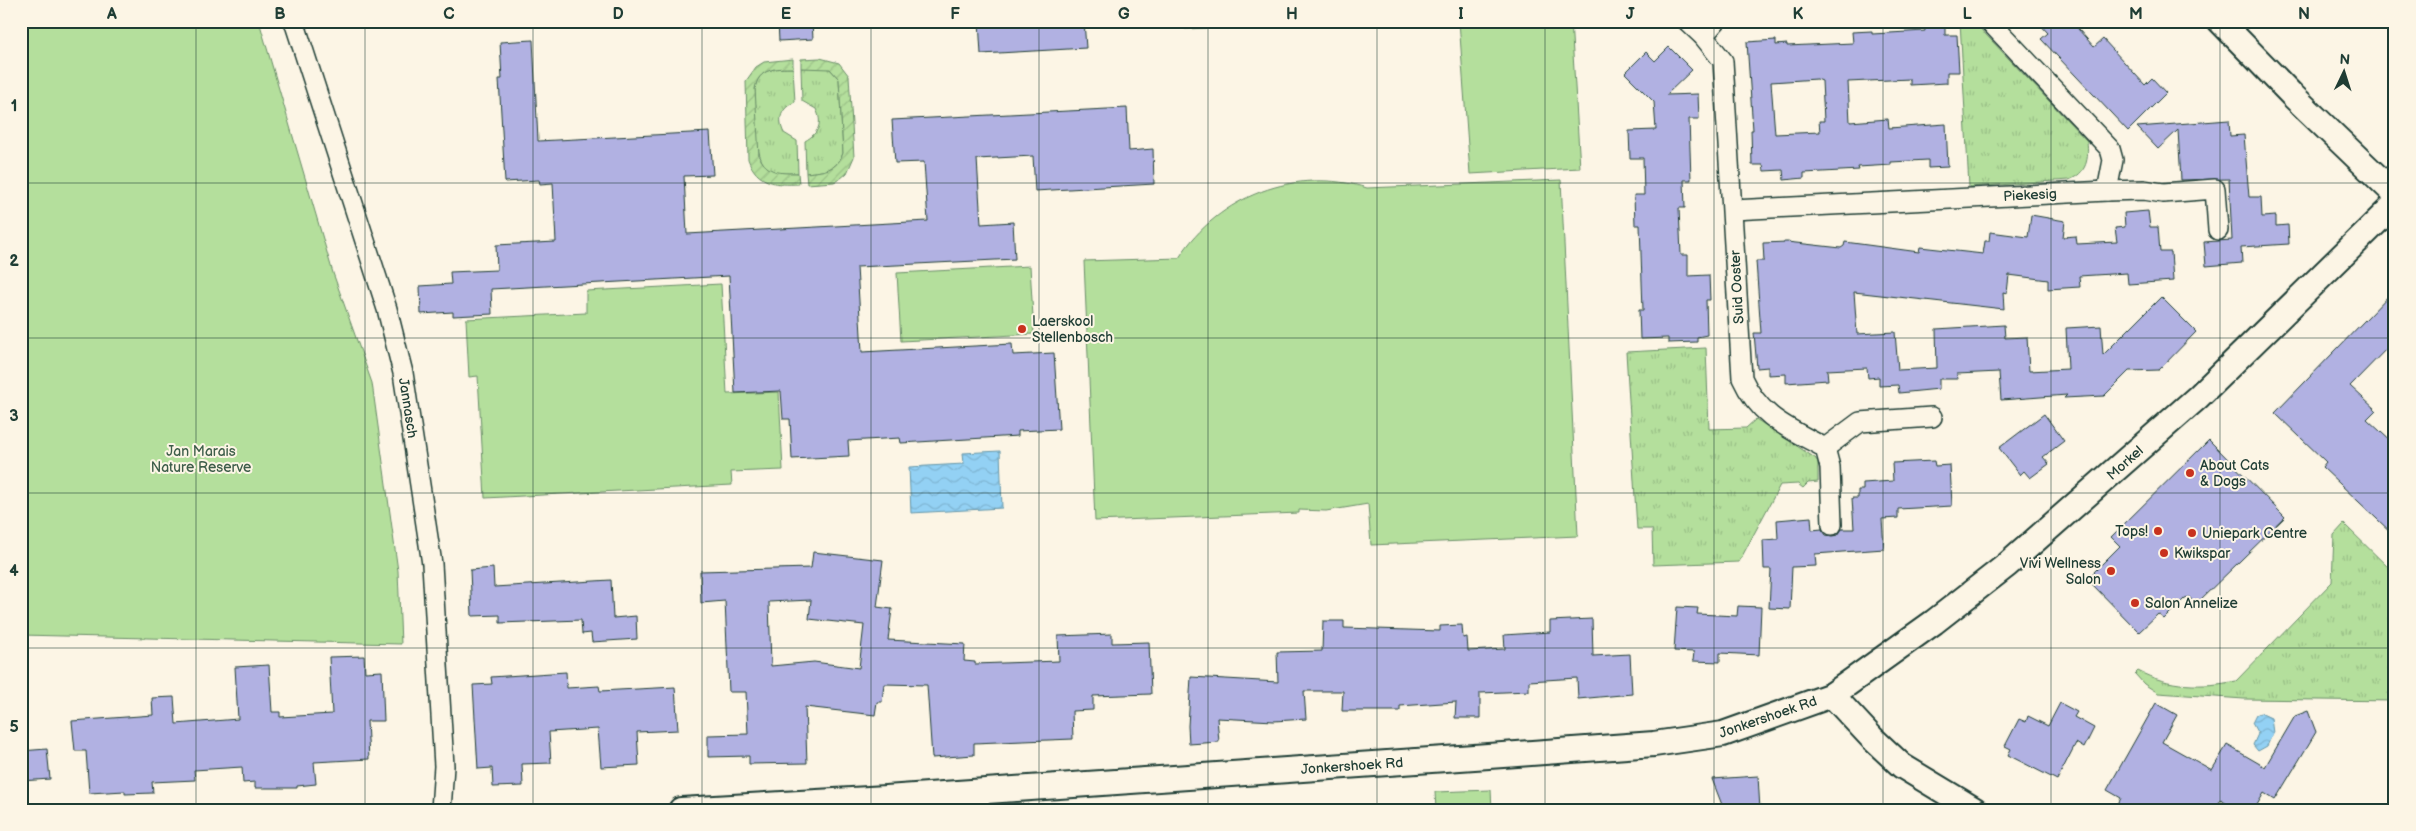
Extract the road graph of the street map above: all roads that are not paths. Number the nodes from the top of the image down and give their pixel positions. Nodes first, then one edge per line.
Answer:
1 (294, 21) edge
2 (1687, 21) edge
3 (1716, 21) edge
4 (1989, 21) edge
5 (2220, 21) edge
6 (1703, 36) junction
7 (2107, 192) junction
8 (2395, 194) edge
9 (2395, 204) edge
10 (1733, 210) junction
11 (2218, 230) dead end
12 (1932, 417) dead end
13 (1825, 448) junction
14 (1832, 525) dead end
15 (1832, 694) junction
16 (441, 810) edge
17 (681, 810) edge
18 (1975, 810) edge

1 - 16 street, Jannasch
2 - 6 street, Suid Ooster
3 - 6 street
4 - 7 street
5 - 8 street
6 - 10 street, Suid Ooster
7 - 10 street, Piekesig
7 - 11 street, Piekesig
9 - 15 street, Morkel
10 - 13 street, Suid Ooster
12 - 13 street
13 - 14 street
15 - 17 street, Jonkershoek Rd
15 - 18 street, Jonkershoek Rd

